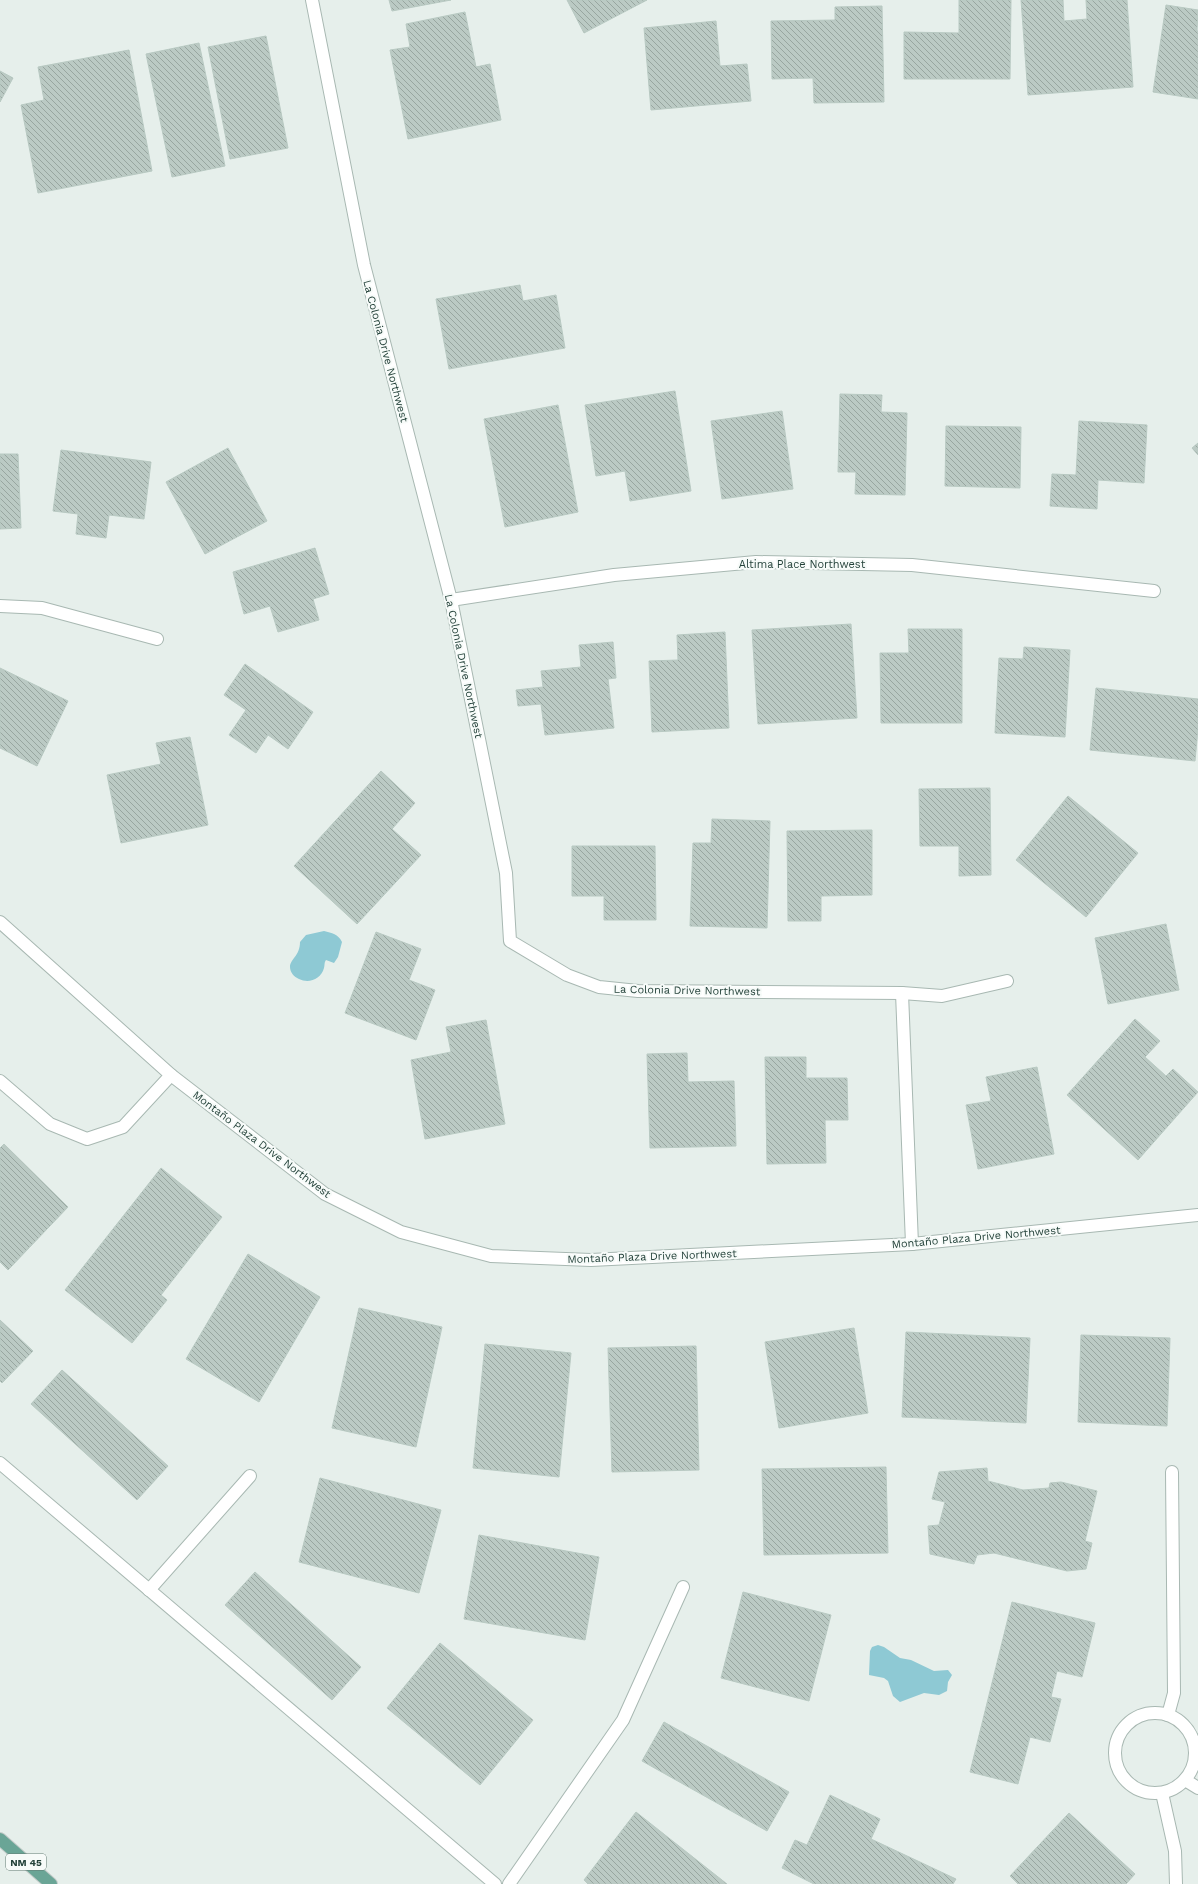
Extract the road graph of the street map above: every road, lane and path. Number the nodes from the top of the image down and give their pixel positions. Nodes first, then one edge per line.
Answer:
1 (312, 0) edge
2 (1154, 591) dead end
3 (451, 600) junction
4 (0, 606) edge
5 (157, 639) dead end
6 (0, 922) edge
7 (1007, 981) dead end
8 (902, 993) junction
9 (171, 1076) junction
10 (0, 1081) edge
11 (1198, 1215) edge
12 (912, 1244) junction
13 (0, 1463) edge
14 (1172, 1472) dead end
15 (250, 1476) dead end
16 (683, 1587) dead end
17 (149, 1590) junction
18 (1168, 1715) junction
19 (1185, 1780) junction
20 (1198, 1788) edge
21 (1162, 1793) junction
22 (0, 1839) edge
23 (52, 1884) edge
24 (495, 1884) edge
25 (509, 1884) edge
26 (1176, 1884) edge

1 - 3 street, La Colonia Drive Northwest
2 - 3 street, Altima Place Northwest
3 - 8 street, La Colonia Drive Northwest
4 - 5 street
6 - 9 street, Montaño Plaza Drive Northwest
7 - 8 street, La Colonia Drive Northwest
8 - 12 street
9 - 10 street
9 - 12 street, Montaño Plaza Drive Northwest
11 - 12 street, Montaño Plaza Drive Northwest
13 - 17 street
14 - 18 street
15 - 17 street
16 - 25 street
17 - 24 street
18 - 19 street
18 - 21 street
19 - 20 street
19 - 21 street
21 - 26 street
22 - 23 main road, NM 45

